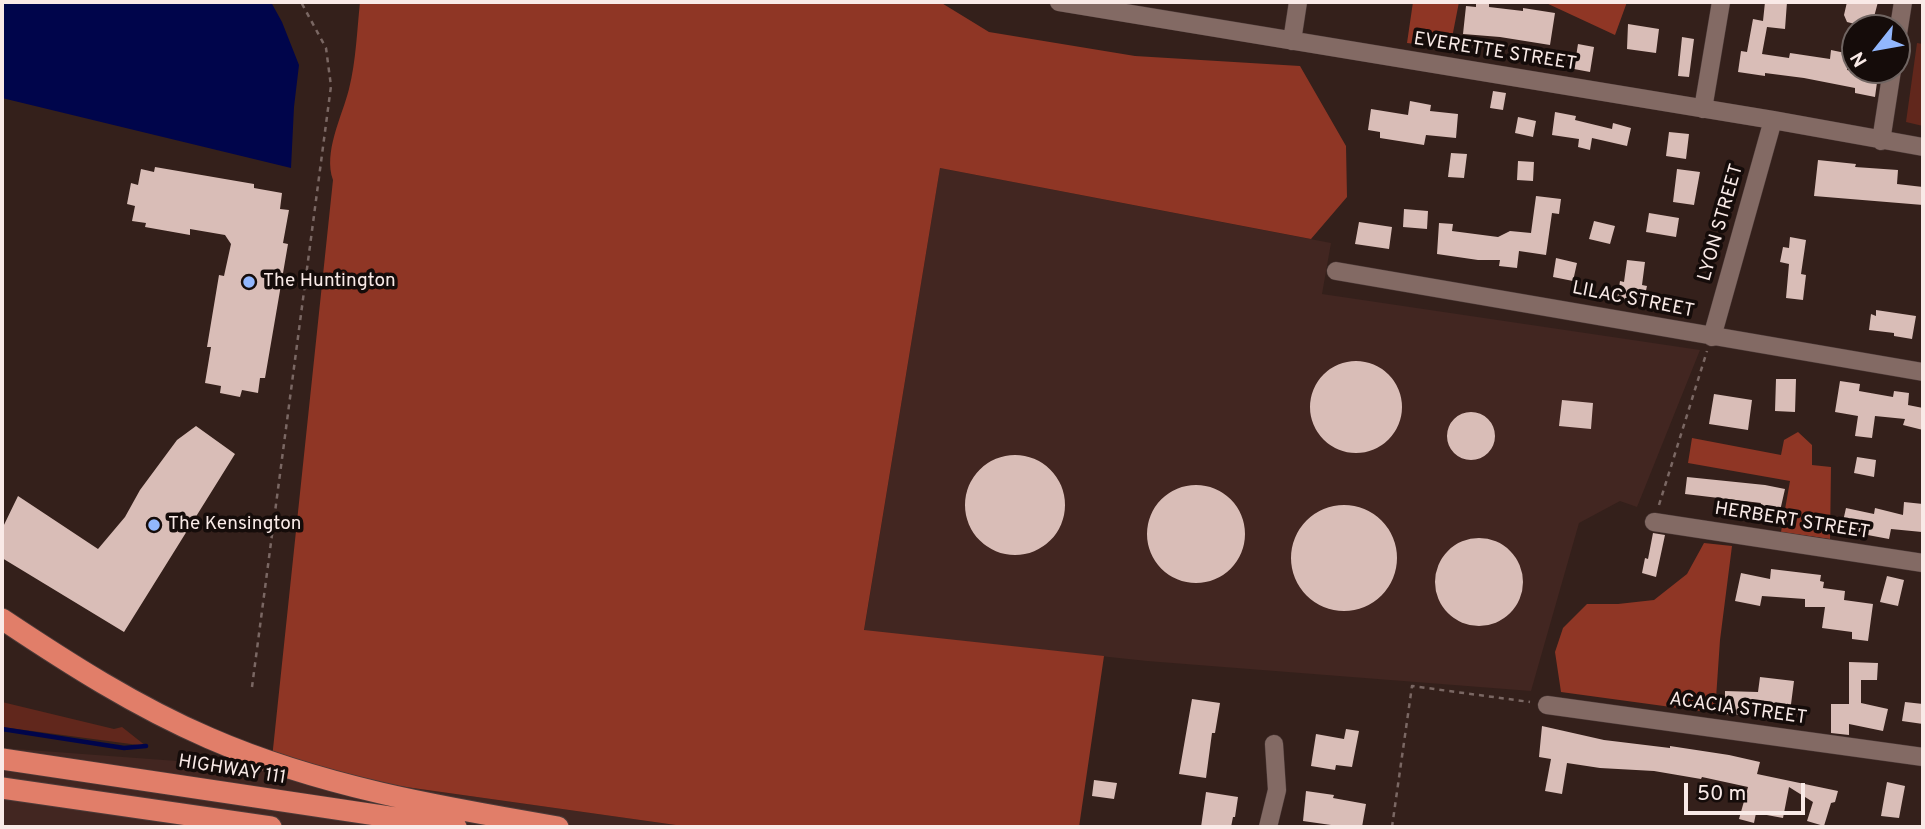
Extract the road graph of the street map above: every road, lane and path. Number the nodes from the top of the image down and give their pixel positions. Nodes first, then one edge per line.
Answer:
1 (301, 2) edge
2 (1059, 2) edge
3 (1298, 2) edge
4 (1721, 2) edge
5 (1137, 8) edge
6 (1292, 41) junction
7 (1890, 84) edge
8 (1703, 109) junction
9 (1773, 120) junction
10 (1881, 141) junction
11 (1923, 147) edge
12 (1336, 271) dead end
13 (1712, 337) junction
14 (1923, 372) edge
15 (1654, 522) joint
16 (1923, 564) edge
17 (2, 619) edge
18 (252, 687) dead end
19 (1547, 705) joint
20 (1274, 744) dead end
21 (1923, 757) edge
22 (2, 759) edge
23 (2, 788) edge
24 (271, 827) edge
25 (456, 827) edge
26 (558, 827) edge
27 (1268, 827) edge
28 (1392, 827) edge

1 - 18 path
2 - 5 street, EVERETTE STREET
3 - 6 street
4 - 8 street
5 - 6 street, EVERETTE STREET
6 - 8 street, EVERETTE STREET
7 - 10 street
8 - 9 street, EVERETTE STREET
9 - 10 street, EVERETTE STREET
9 - 13 street, LYON STREET
10 - 11 street, EVERETTE STREET
12 - 13 street, LILAC STREET
13 - 14 street, LILAC STREET
13 - 15 path
15 - 16 street, HERBERT STREET
17 - 26 highway
19 - 21 street, ACACIA STREET
19 - 28 path
20 - 27 street
22 - 25 highway, HIGHWAY 111
23 - 24 highway

